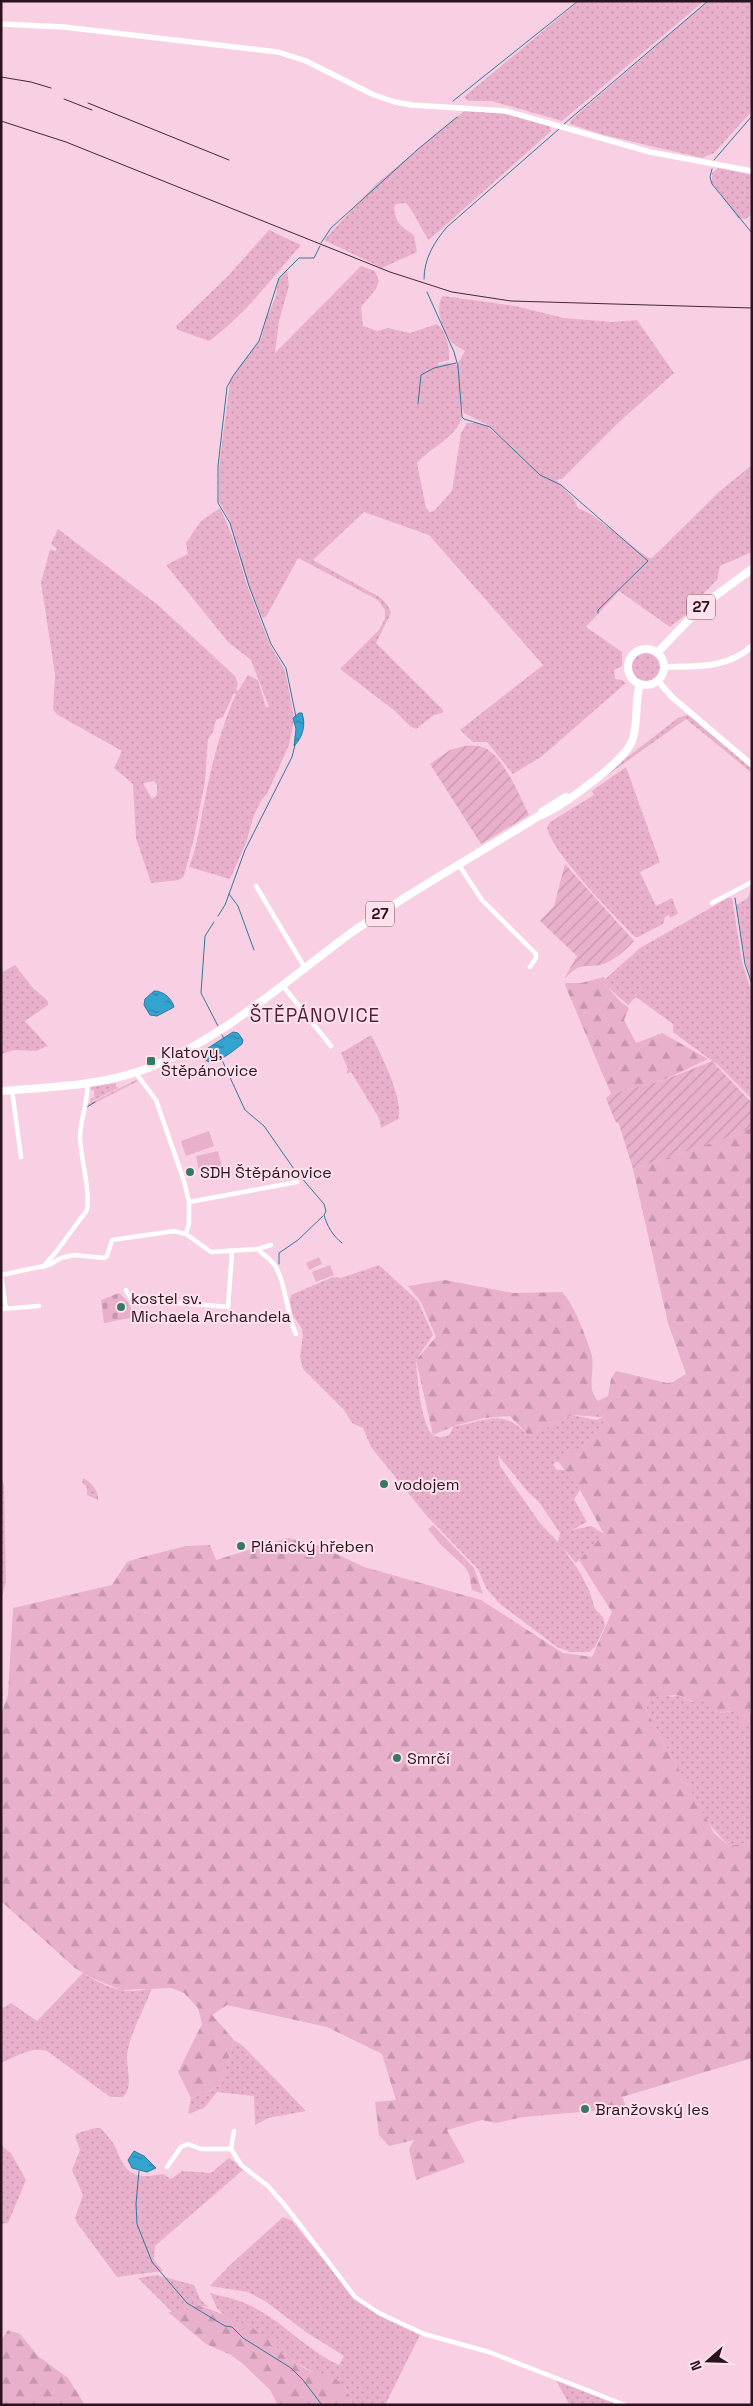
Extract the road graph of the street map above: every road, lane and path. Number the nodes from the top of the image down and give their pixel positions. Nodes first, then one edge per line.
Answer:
1 (1, 24) edge
2 (752, 171) edge
3 (752, 568) edge
4 (752, 646) edge
5 (657, 653) junction
6 (664, 667) junction
7 (658, 681) junction
8 (640, 684) junction
9 (752, 764) edge
10 (459, 865) junction
11 (752, 882) edge
12 (256, 886) dead end
13 (712, 903) dead end
14 (530, 967) dead end
15 (305, 968) junction
16 (283, 986) junction
17 (331, 1046) dead end
18 (135, 1072) junction
19 (87, 1083) junction
20 (12, 1090) junction
21 (1, 1091) edge
22 (21, 1157) dead end
23 (297, 1182) dead end
24 (189, 1202) junction
25 (186, 1234) junction
26 (271, 1245) dead end
27 (258, 1249) junction
28 (232, 1252) junction
29 (43, 1266) junction
30 (1, 1275) edge
31 (126, 1290) dead end
32 (39, 1306) dead end
33 (4, 1309) edge
34 (296, 1334) dead end
35 (234, 2132) dead end
36 (231, 2149) junction
37 (167, 2167) dead end
38 (625, 2405) edge

1 - 2 street
3 - 5 main road, 27
4 - 6 main road
5 - 6 main road
5 - 8 main road
6 - 7 main road
7 - 8 main road
7 - 9 main road
8 - 10 main road, 27
10 - 14 street
10 - 15 main road, 27
11 - 13 street
12 - 15 street
15 - 16 main road, 27
16 - 17 street
16 - 18 main road, 27
18 - 19 main road, 27
18 - 24 street
19 - 20 main road, 27
19 - 29 street
20 - 21 main road, 27
20 - 22 street
23 - 24 street
24 - 25 street
25 - 28 street
25 - 29 street
26 - 27 street
27 - 28 street
27 - 34 street
28 - 31 street
29 - 30 street
30 - 33 street
32 - 33 street
35 - 36 street
36 - 37 street
36 - 38 street

